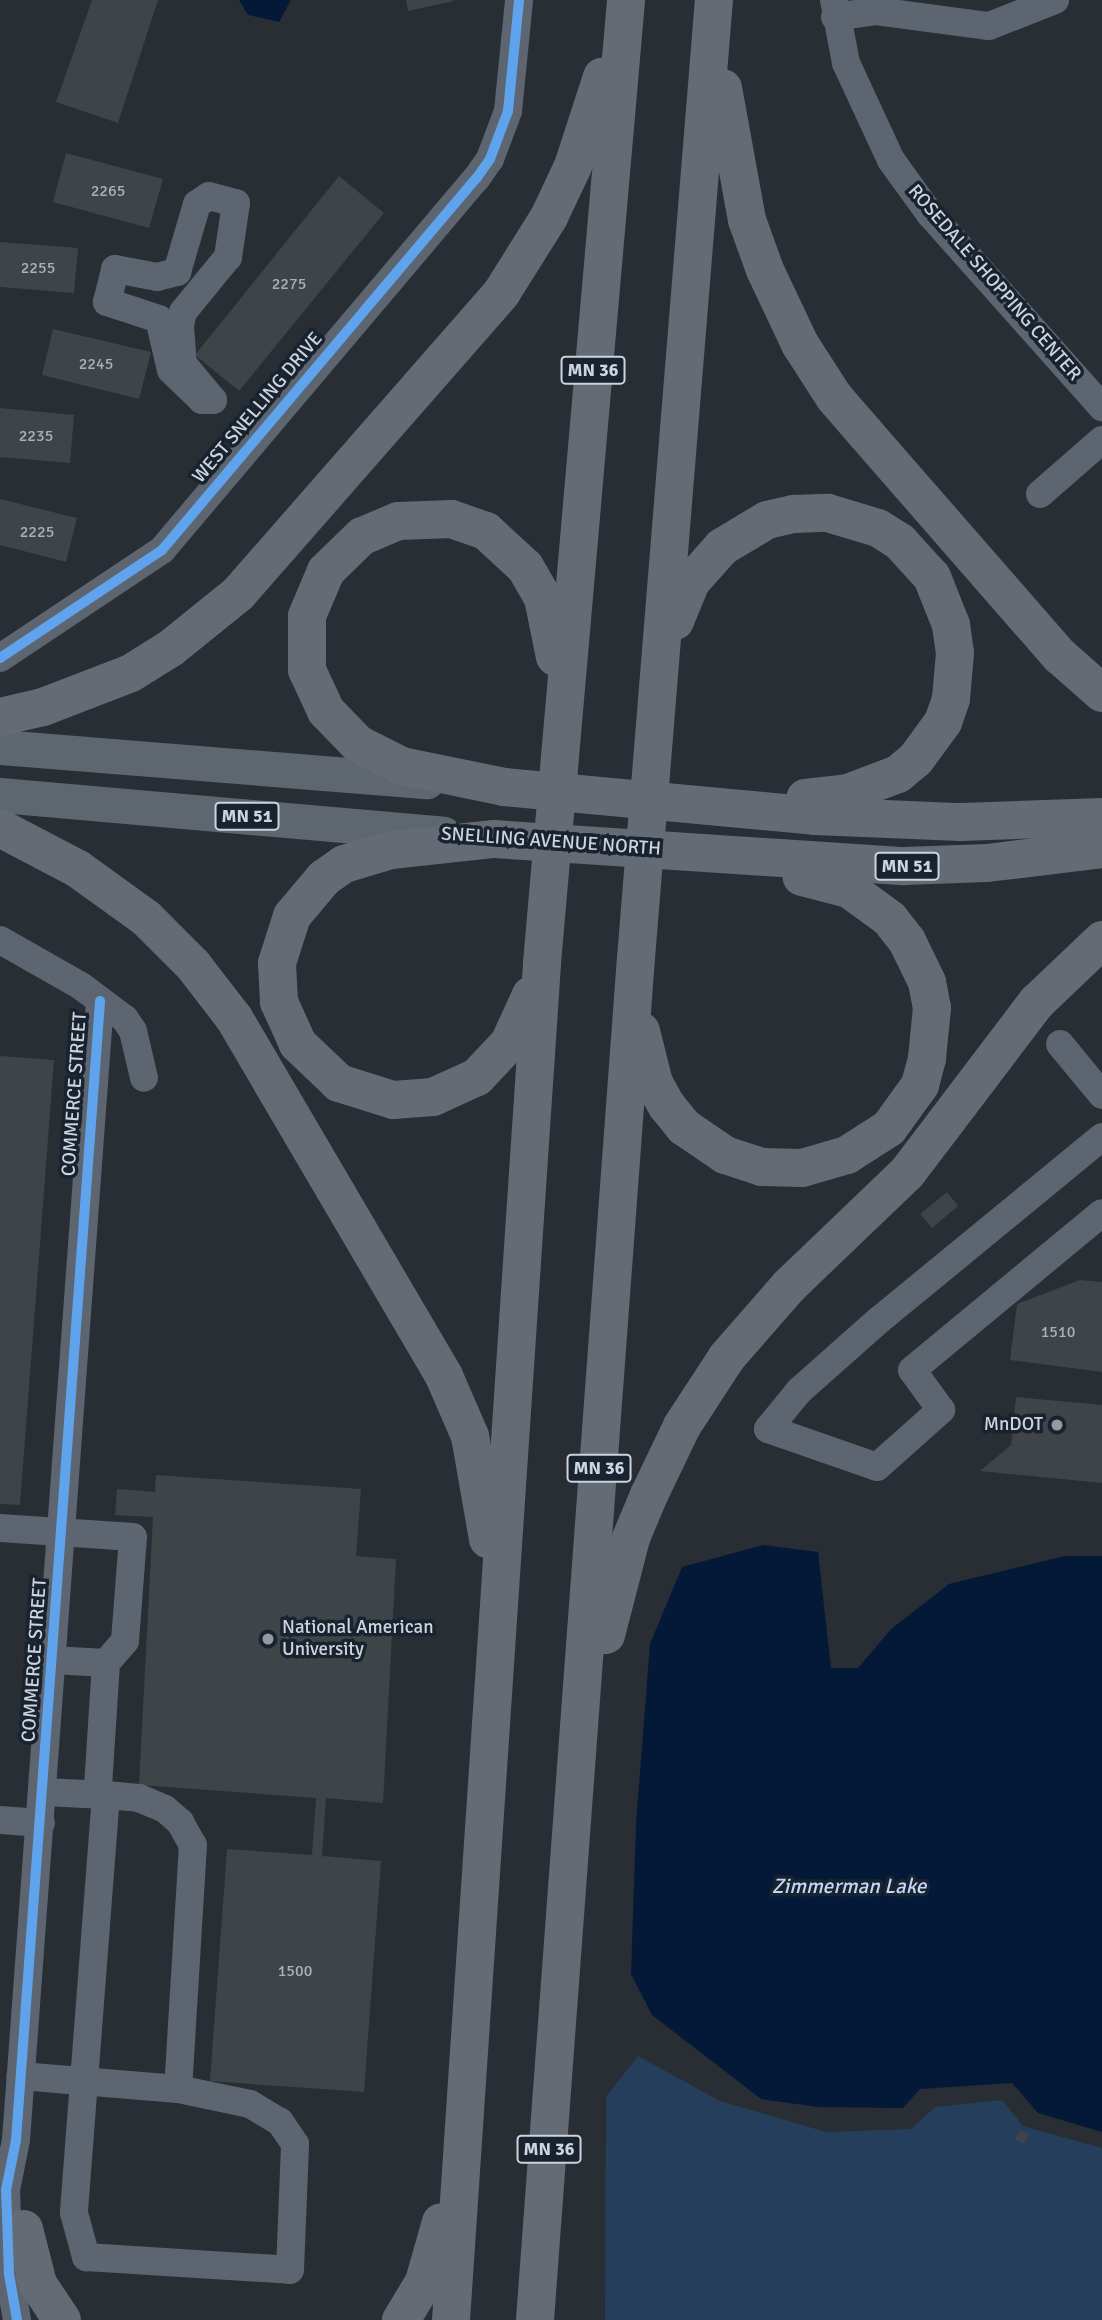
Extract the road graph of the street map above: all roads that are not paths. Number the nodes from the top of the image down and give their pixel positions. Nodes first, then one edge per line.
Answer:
1 (519, 0) edge
2 (624, 0) edge
3 (716, 0) edge
4 (1055, 0) edge
5 (834, 8) edge
6 (736, 171) junction
7 (213, 400) joint
8 (1102, 407) edge
9 (1102, 440) edge
10 (1040, 494) dead end
11 (665, 646) junction
12 (0, 658) edge
13 (1102, 667) edge
14 (1102, 693) edge
15 (0, 717) edge
16 (561, 739) junction
17 (0, 747) edge
18 (504, 787) junction
19 (0, 795) edge
20 (717, 807) junction
21 (1102, 817) edge
22 (0, 828) edge
23 (494, 839) junction
24 (1102, 849) edge
25 (712, 854) junction
26 (0, 940) edge
27 (1102, 940) edge
28 (636, 958) junction
29 (542, 963) junction
30 (100, 1001) junction
31 (1060, 1044) dead end
32 (144, 1078) dead end
33 (1102, 1094) edge
34 (1102, 1137) edge
35 (1102, 1213) edge
36 (0, 1528) edge
37 (62, 1532) junction
38 (52, 1660) junction
39 (106, 1663) junction
40 (492, 1736) junction
41 (43, 1791) junction
42 (106, 1795) junction
43 (0, 1820) edge
44 (41, 1823) junction
45 (562, 1977) junction
46 (21, 2076) junction
47 (83, 2081) junction
48 (178, 2089) junction
49 (465, 2093) junction
50 (16, 2140) junction
51 (24, 2229) junction
52 (17, 2320) edge
53 (41, 2320) edge
54 (62, 2320) edge
55 (401, 2320) edge
56 (451, 2320) edge
57 (535, 2320) edge

1 - 12 street, WEST SNELLING DRIVE
2 - 15 highway
2 - 16 highway, MN 36
3 - 6 highway
3 - 11 highway, MN 36
4 - 5 street
5 - 8 street, ROSEDALE SHOPPING CENTER
6 - 13 highway
6 - 14 highway
7 - 7 street
9 - 10 street
11 - 20 highway
11 - 28 highway, MN 36
16 - 18 highway
16 - 29 highway, MN 36
17 - 18 main road
18 - 20 highway
19 - 23 main road, SNELLING AVENUE NORTH / MN 51
20 - 21 highway
22 - 40 highway
23 - 25 highway, SNELLING AVENUE NORTH / MN 51
23 - 29 highway
24 - 25 highway, SNELLING AVENUE NORTH / MN 51
25 - 28 highway
26 - 30 street
27 - 45 highway
28 - 45 highway, MN 36
29 - 40 highway, MN 36
30 - 32 street
30 - 37 street, COMMERCE STREET
31 - 33 street
34 - 35 street
36 - 37 street
37 - 38 street, COMMERCE STREET
37 - 39 street
38 - 39 street
38 - 41 street, COMMERCE STREET
39 - 42 street
40 - 49 highway, MN 36
41 - 42 street
41 - 44 street, COMMERCE STREET
42 - 47 street
42 - 48 street
43 - 44 street
44 - 46 street, COMMERCE STREET
45 - 57 highway, MN 36
46 - 47 street
46 - 50 street, COMMERCE STREET
47 - 48 street
47 - 48 street
49 - 55 highway
49 - 56 highway, MN 36
50 - 51 street, COMMERCE STREET
50 - 52 street, COMMERCE STREET
51 - 53 street, COMMERCE STREET
51 - 54 highway

